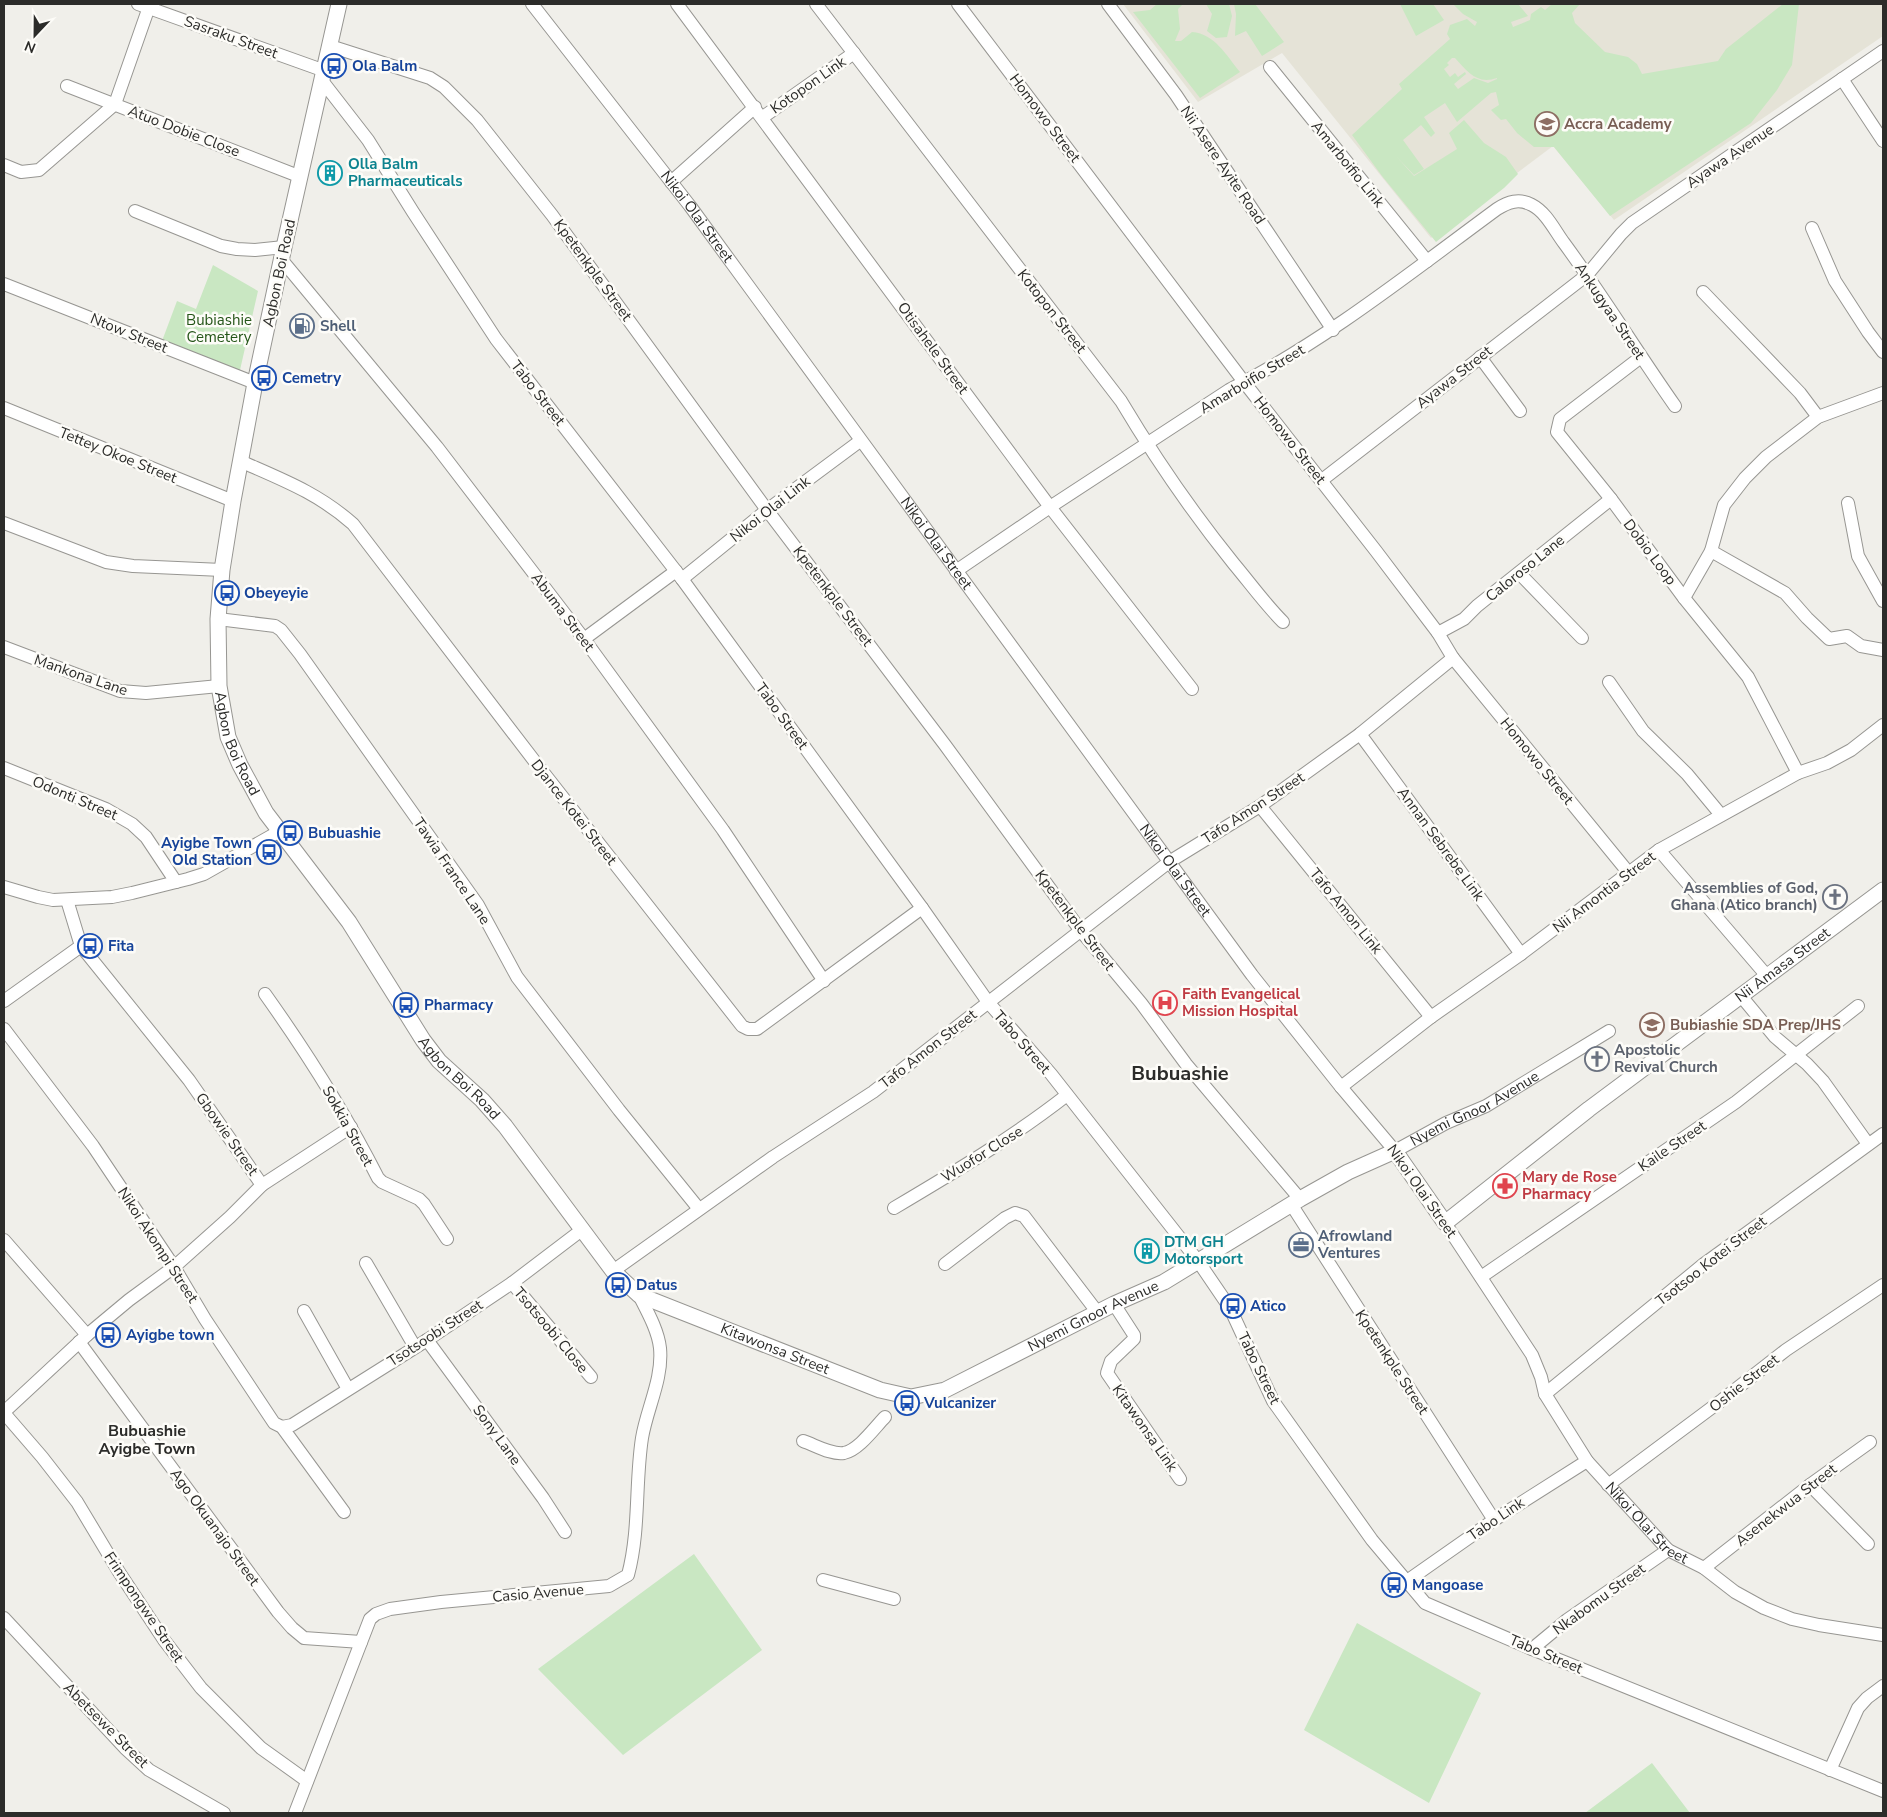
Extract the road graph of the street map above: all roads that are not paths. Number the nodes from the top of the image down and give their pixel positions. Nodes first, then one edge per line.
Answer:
1 (340, 4) edge
2 (532, 4) edge
3 (677, 4) edge
4 (816, 4) edge
5 (958, 4) edge
6 (1108, 4) edge
7 (146, 5) edge
8 (330, 46) junction
9 (1883, 51) edge
10 (854, 53) junction
11 (1270, 67) dead end
12 (324, 72) junction
13 (1842, 79) junction
14 (67, 86) dead end
15 (115, 104) junction
16 (759, 112) junction
17 (1883, 140) edge
18 (4, 165) edge
19 (301, 176) junction
20 (671, 182) junction
21 (135, 211) dead end
22 (1544, 216) joint
23 (1812, 228) dead end
24 (283, 253) junction
25 (1427, 261) junction
26 (1587, 275) junction
27 (4, 284) edge
28 (1703, 292) dead end
29 (1333, 330) junction
30 (1883, 352) edge
31 (1480, 357) junction
32 (1641, 357) junction
33 (1244, 382) junction
34 (255, 383) junction
35 (1883, 393) edge
36 (1675, 406) dead end
37 (4, 408) edge
38 (1520, 411) dead end
39 (1818, 417) junction
40 (860, 441) junction
41 (1146, 444) junction
42 (240, 461) junction
43 (1322, 480) junction
44 (1611, 499) junction
45 (233, 501) junction
46 (1848, 503) dead end
47 (1050, 507) junction
48 (767, 510) junction
49 (4, 523) edge
50 (1711, 551) junction
51 (222, 570) junction
52 (956, 571) junction
53 (1519, 573) junction
54 (679, 575) junction
55 (1684, 598) junction
56 (1883, 601) edge
57 (218, 619) junction
58 (1283, 622) dead end
59 (1438, 633) junction
60 (1582, 638) dead end
61 (584, 639) junction
62 (4, 647) edge
63 (1883, 650) edge
64 (1453, 658) junction
65 (1608, 682) dead end
66 (219, 686) junction
67 (1192, 689) dead end
68 (1883, 725) edge
69 (1360, 734) junction
70 (4, 768) edge
71 (1798, 773) junction
72 (1260, 806) junction
73 (1722, 815) junction
74 (280, 831) junction
75 (1659, 850) junction
76 (1169, 862) junction
77 (1628, 872) junction
78 (176, 882) junction
79 (4, 887) edge
80 (1883, 890) edge
81 (67, 900) junction
82 (922, 908) junction
83 (1081, 931) junction
84 (81, 946) junction
85 (1521, 954) junction
86 (1766, 976) junction
87 (824, 981) junction
88 (265, 994) dead end
89 (1741, 996) junction
90 (4, 1001) edge
91 (988, 1002) junction
92 (1858, 1006) dead end
93 (1431, 1017) junction
94 (4, 1029) edge
95 (1609, 1031) dead end
96 (1795, 1054) junction
97 (1341, 1086) junction
98 (1067, 1096) junction
99 (351, 1127) junction
100 (1883, 1134) edge
101 (1868, 1144) junction
102 (1395, 1151) junction
103 (262, 1185) junction
104 (1295, 1201) junction
105 (894, 1208) dead end
106 (699, 1210) junction
107 (1445, 1223) junction
108 (583, 1229) junction
109 (447, 1239) dead end
110 (4, 1240) edge
111 (1198, 1261) junction
112 (366, 1263) dead end
113 (945, 1264) dead end
114 (174, 1267) junction
115 (614, 1271) junction
116 (1480, 1277) junction
117 (512, 1283) junction
118 (1883, 1285) edge
119 (639, 1295) junction
120 (1114, 1304) junction
121 (304, 1311) dead end
122 (1098, 1312) junction
123 (83, 1338) junction
124 (426, 1340) junction
125 (415, 1347) junction
126 (591, 1377) dead end
127 (348, 1389) junction
128 (1545, 1394) junction
129 (911, 1397) joint
130 (4, 1412) edge
131 (885, 1416) dead end
132 (282, 1427) junction
133 (803, 1440) dead end
134 (1870, 1442) dead end
135 (1587, 1461) junction
136 (1180, 1479) dead end
137 (1608, 1485) junction
138 (1810, 1485) junction
139 (344, 1512) dead end
140 (1494, 1520) junction
141 (565, 1532) dead end
142 (1868, 1544) dead end
143 (1668, 1550) junction
144 (1704, 1568) junction
145 (822, 1580) dead end
146 (1408, 1581) junction
147 (894, 1599) dead end
148 (4, 1618) edge
149 (1883, 1635) edge
150 (361, 1642) junction
151 (1532, 1649) junction
152 (1883, 1686) edge
153 (1830, 1770) junction
154 (307, 1781) junction
155 (1883, 1791) edge
156 (224, 1813) edge
157 (295, 1813) edge

1 - 8 street, Agbon Boi Road
2 - 20 street, Nikoi Olai Street
3 - 16 street, Otisahele Street
4 - 10 street, Kotopon Street
5 - 33 street, Homowo Street
6 - 29 street, Nii Asere Ayite Road
7 - 12 street, Sasraku Street
7 - 15 street
8 - 12 street, Agbon Boi Road
8 - 48 street, Kpetenkple Street
9 - 13 street, Ayawa Avenue
10 - 16 street, Kotopon Link
10 - 41 street, Kotopon Street
11 - 25 street, Amarboifio Link
12 - 19 street, Agbon Boi Road
12 - 54 street, Tabo Street
13 - 17 street
13 - 26 street, Ayawa Avenue
14 - 15 street, Atuo Dobie Close
15 - 18 street
15 - 19 street, Atuo Dobie Close
16 - 20 street, Kotopon Link
16 - 47 street, Otisahele Street
19 - 24 street, Agbon Boi Road
20 - 40 street, Nikoi Olai Street
21 - 24 street
22 - 25 street, Amarboifio Street
22 - 26 street, Ankugyaa Street
23 - 30 street
24 - 34 street, Agbon Boi Road
24 - 61 street, Abuma Street
25 - 29 street, Amarboifio Street
26 - 31 street, Ayawa Street
26 - 32 street, Ankugyaa Street
27 - 34 street, Ntow Street
28 - 39 street
29 - 33 street, Amarboifio Street
31 - 38 street
31 - 43 street, Ayawa Street
32 - 36 street, Ankugyaa Street
32 - 44 street, Dobio Loop
33 - 41 street, Amarboifio Street
33 - 43 street, Homowo Street
34 - 42 street, Agbon Boi Road
35 - 39 street
37 - 45 street, Tettey Okoe Street
39 - 50 street
40 - 48 street, Nikoi Olai Link
40 - 52 street, Nikoi Olai Street
41 - 47 street, Amarboifio Street
41 - 58 street, Kotopon Street
42 - 45 street, Agbon Boi Road
42 - 87 street, Djance Kotei Street
43 - 59 street, Homowo Street
44 - 53 street, Caloroso Lane
44 - 55 street, Dobio Loop
45 - 51 street, Agbon Boi Road
46 - 56 street
47 - 52 street, Amarboifio Street
47 - 67 street, Otisahele Street
48 - 54 street, Nikoi Olai Link
48 - 83 street, Kpetenkple Street
49 - 51 street
50 - 55 street
50 - 63 street
51 - 57 street, Agbon Boi Road
52 - 76 street, Nikoi Olai Street
53 - 59 street, Caloroso Lane
53 - 60 street
54 - 61 street, Nikoi Olai Link
54 - 82 street, Tabo Street
55 - 71 street, Dobio Loop
57 - 66 street, Agbon Boi Road
57 - 106 street, Tawia France Lane
59 - 64 street, Homowo Street
61 - 87 street, Abuma Street
62 - 66 street, Mankona Lane
64 - 69 street, Tafo Amon Street
64 - 77 street, Homowo Street
65 - 73 street
66 - 74 street, Agbon Boi Road
68 - 71 street, Nii Amontia Street
69 - 72 street, Tafo Amon Street
69 - 85 street, Annan Sebrebe Link
70 - 78 street, Odonti Street
71 - 73 street, Nii Amontia Street
72 - 76 street, Tafo Amon Street
72 - 93 street, Tafo Amon Link
73 - 75 street, Nii Amontia Street
74 - 78 street
74 - 108 street, Agbon Boi Road
75 - 77 street, Nii Amontia Street
75 - 86 street
76 - 83 street, Tafo Amon Street
76 - 97 street, Nikoi Olai Street
77 - 85 street, Nii Amontia Street
78 - 81 street
79 - 81 street
80 - 86 street, Nii Amasa Street
81 - 84 street, Gbowie Street
82 - 87 street, Djance Kotei Street
82 - 91 street, Tabo Street
83 - 91 street, Tafo Amon Street
83 - 104 street, Kpetenkple Street
84 - 90 street
84 - 103 street, Gbowie Street
85 - 93 street, Nii Amontia Street
86 - 89 street, Nii Amasa Street
88 - 99 street, Sokkia Street
89 - 96 street
89 - 107 street, Nii Amasa Street
91 - 98 street, Tabo Street
91 - 106 street, Tafo Amon Street
92 - 96 street, Kaile Street
93 - 97 street, Nii Amontia Street
94 - 114 street, Nikoi Akompi Street
95 - 102 street, Nyemi Gnoor Avenue
96 - 101 street
96 - 116 street, Kaile Street
97 - 102 street, Nikoi Olai Street
98 - 105 street, Wuofor Close
98 - 111 street, Tabo Street
99 - 103 street
99 - 109 street, Sokkia Street
100 - 101 street, Tsotsoo Kotei Street
101 - 128 street, Tsotsoo Kotei Street
102 - 104 street, Nyemi Gnoor Avenue
102 - 107 street, Nikoi Olai Street
103 - 114 street, Gbowie Street
104 - 111 street, Nyemi Gnoor Avenue
104 - 140 street, Kpetenkple Street
106 - 115 street, Tafo Amon Street
107 - 116 street, Nikoi Olai Street
108 - 115 street, Agbon Boi Road
108 - 117 street, Tsotsoobi Street
110 - 123 street, Ago Okuanajo Street
111 - 120 street, Nyemi Gnoor Avenue
111 - 146 street, Tabo Street
112 - 125 street
113 - 122 street
114 - 123 street, Gbowie Street
114 - 132 street, Nikoi Akompi Street
115 - 119 street, Agbon Boi Road
116 - 128 street, Nikoi Olai Street
117 - 124 street, Tsotsoobi Street
117 - 126 street, Tsotsoobi Close
118 - 137 street, Oshie Street
119 - 129 street, Kitawonsa Street
119 - 150 street, Casio Avenue
120 - 122 street, Nyemi Gnoor Avenue
120 - 136 street, Kitawonsa Link
121 - 127 street
122 - 129 street, Nyemi Gnoor Avenue
123 - 130 street, Gbowie Street
123 - 150 street, Ago Okuanajo Street
124 - 125 street, Tsotsoobi Street
124 - 141 street, Sony Lane
125 - 127 street, Tsotsoobi Street
127 - 132 street, Tsotsoobi Street
128 - 135 street, Nikoi Olai Street
130 - 154 street, Frimpongwe Street
131 - 133 street
132 - 139 street, Nikoi Akompi Street
134 - 138 street, Asenekwua Street
135 - 137 street, Nikoi Olai Street
135 - 140 street, Tabo Link
137 - 143 street, Nikoi Olai Street
138 - 142 street
138 - 144 street, Asenekwua Street
140 - 146 street, Tabo Link
143 - 144 street, Nikoi Olai Street
143 - 151 street, Nkabomu Street
144 - 149 street, Nikoi Olai Street
145 - 147 street
146 - 151 street, Tabo Street
148 - 156 street, Abetsewe Street
150 - 154 street, Casio Avenue
151 - 153 street, Tabo Street
152 - 153 street
153 - 155 street, Tabo Street
154 - 157 street, Casio Avenue

